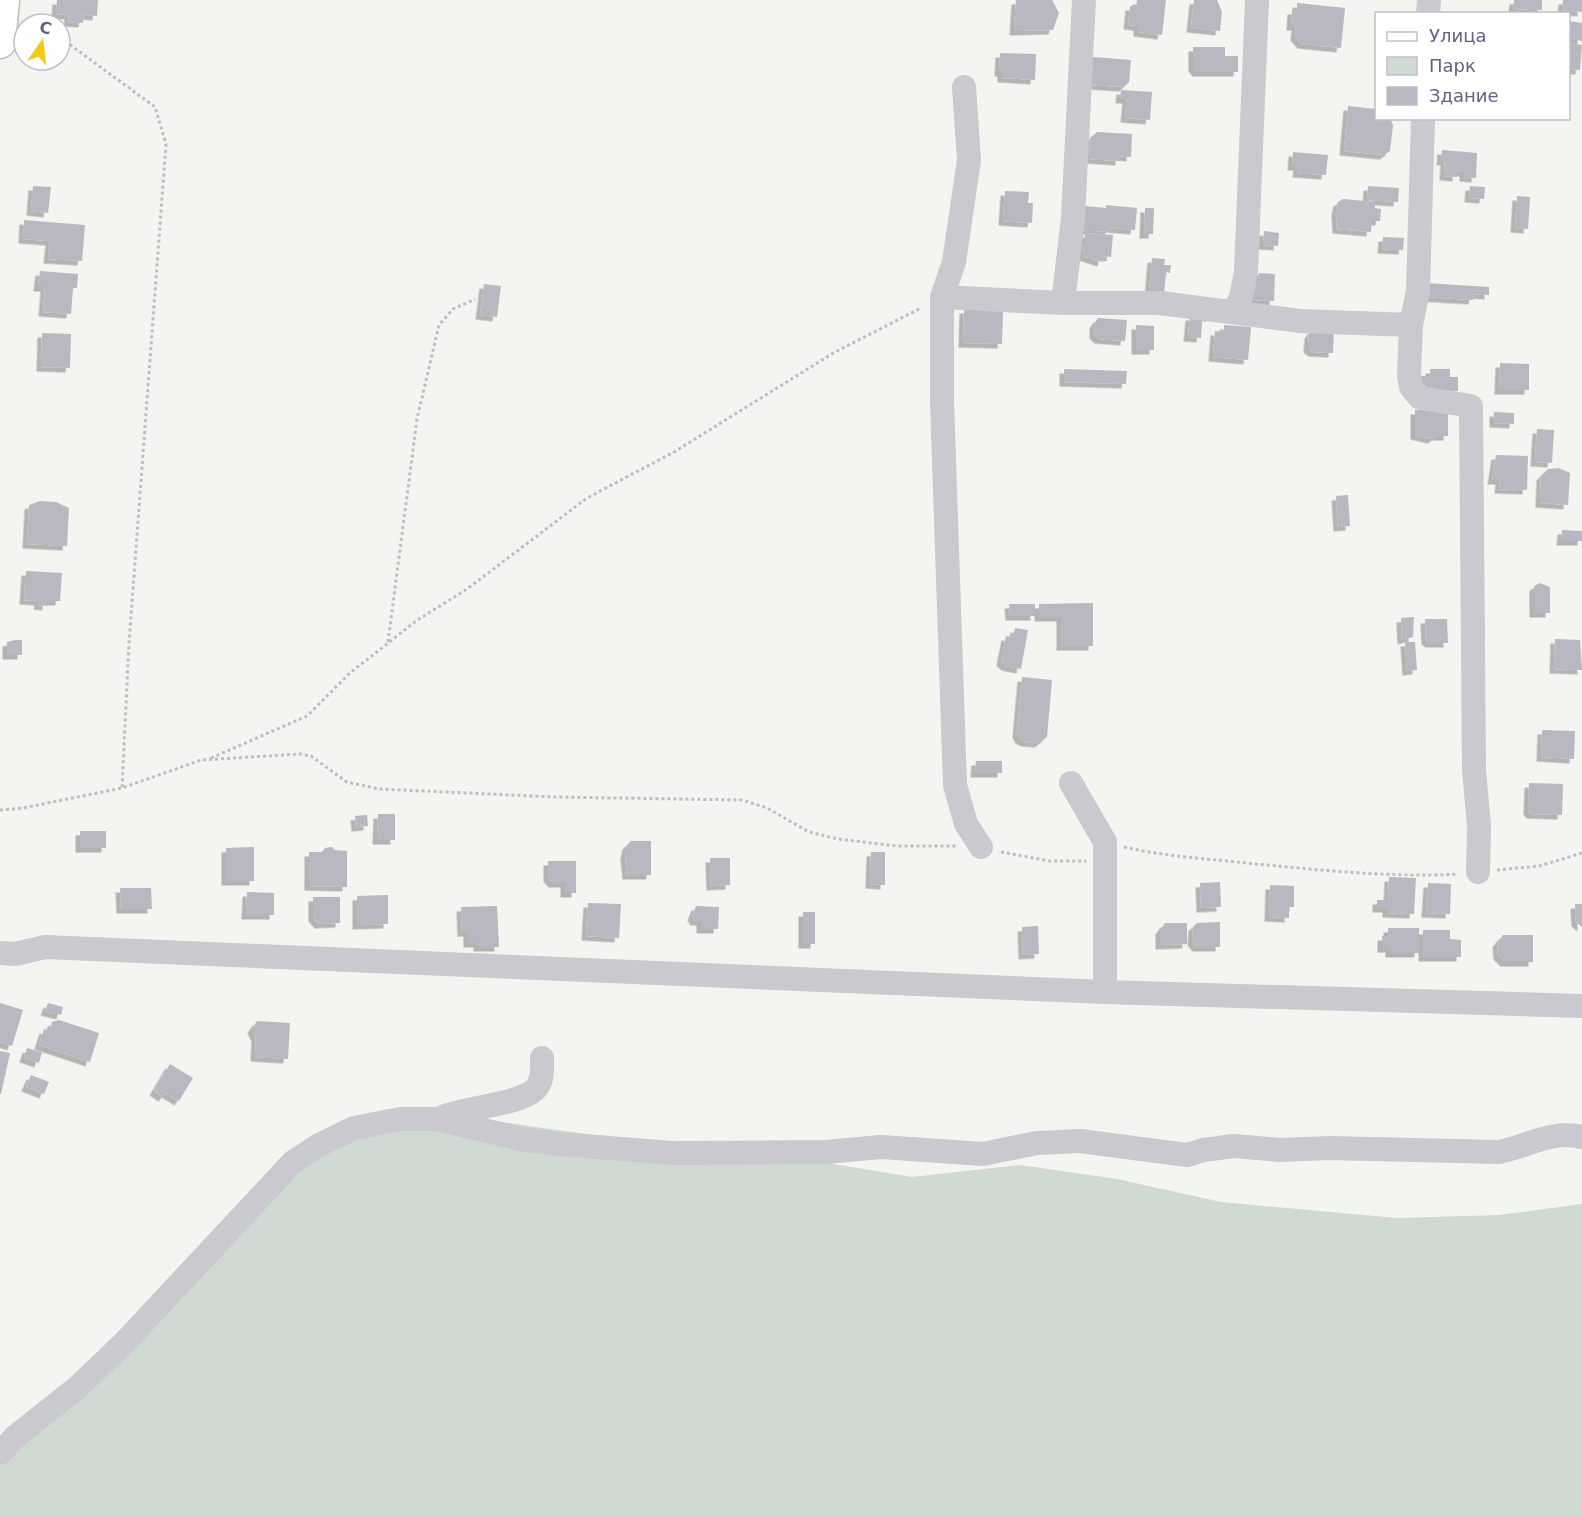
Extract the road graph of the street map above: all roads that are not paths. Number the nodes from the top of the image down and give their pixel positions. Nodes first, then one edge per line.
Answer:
1 (4, 0) edge
2 (1084, 0) edge
3 (1257, 0) edge
4 (0, 43) edge
5 (964, 87) dead end
6 (1423, 120) edge
7 (942, 297) junction
8 (1063, 303) junction
9 (1234, 311) junction
10 (1411, 325) junction
11 (1071, 783) dead end
12 (981, 847) road end
13 (1478, 872) road end
14 (0, 953) edge
15 (1105, 992) junction
16 (1582, 1006) edge
17 (542, 1058) dead end
18 (438, 1119) junction
19 (1582, 1137) edge
20 (0, 1453) edge

1 - 4 main road
2 - 8 street
3 - 9 street
5 - 7 street
6 - 10 street
7 - 8 street
7 - 12 street
8 - 9 street
9 - 10 street
10 - 13 street
11 - 15 street
14 - 15 street
15 - 16 street
17 - 18 street
18 - 19 street
18 - 20 street

